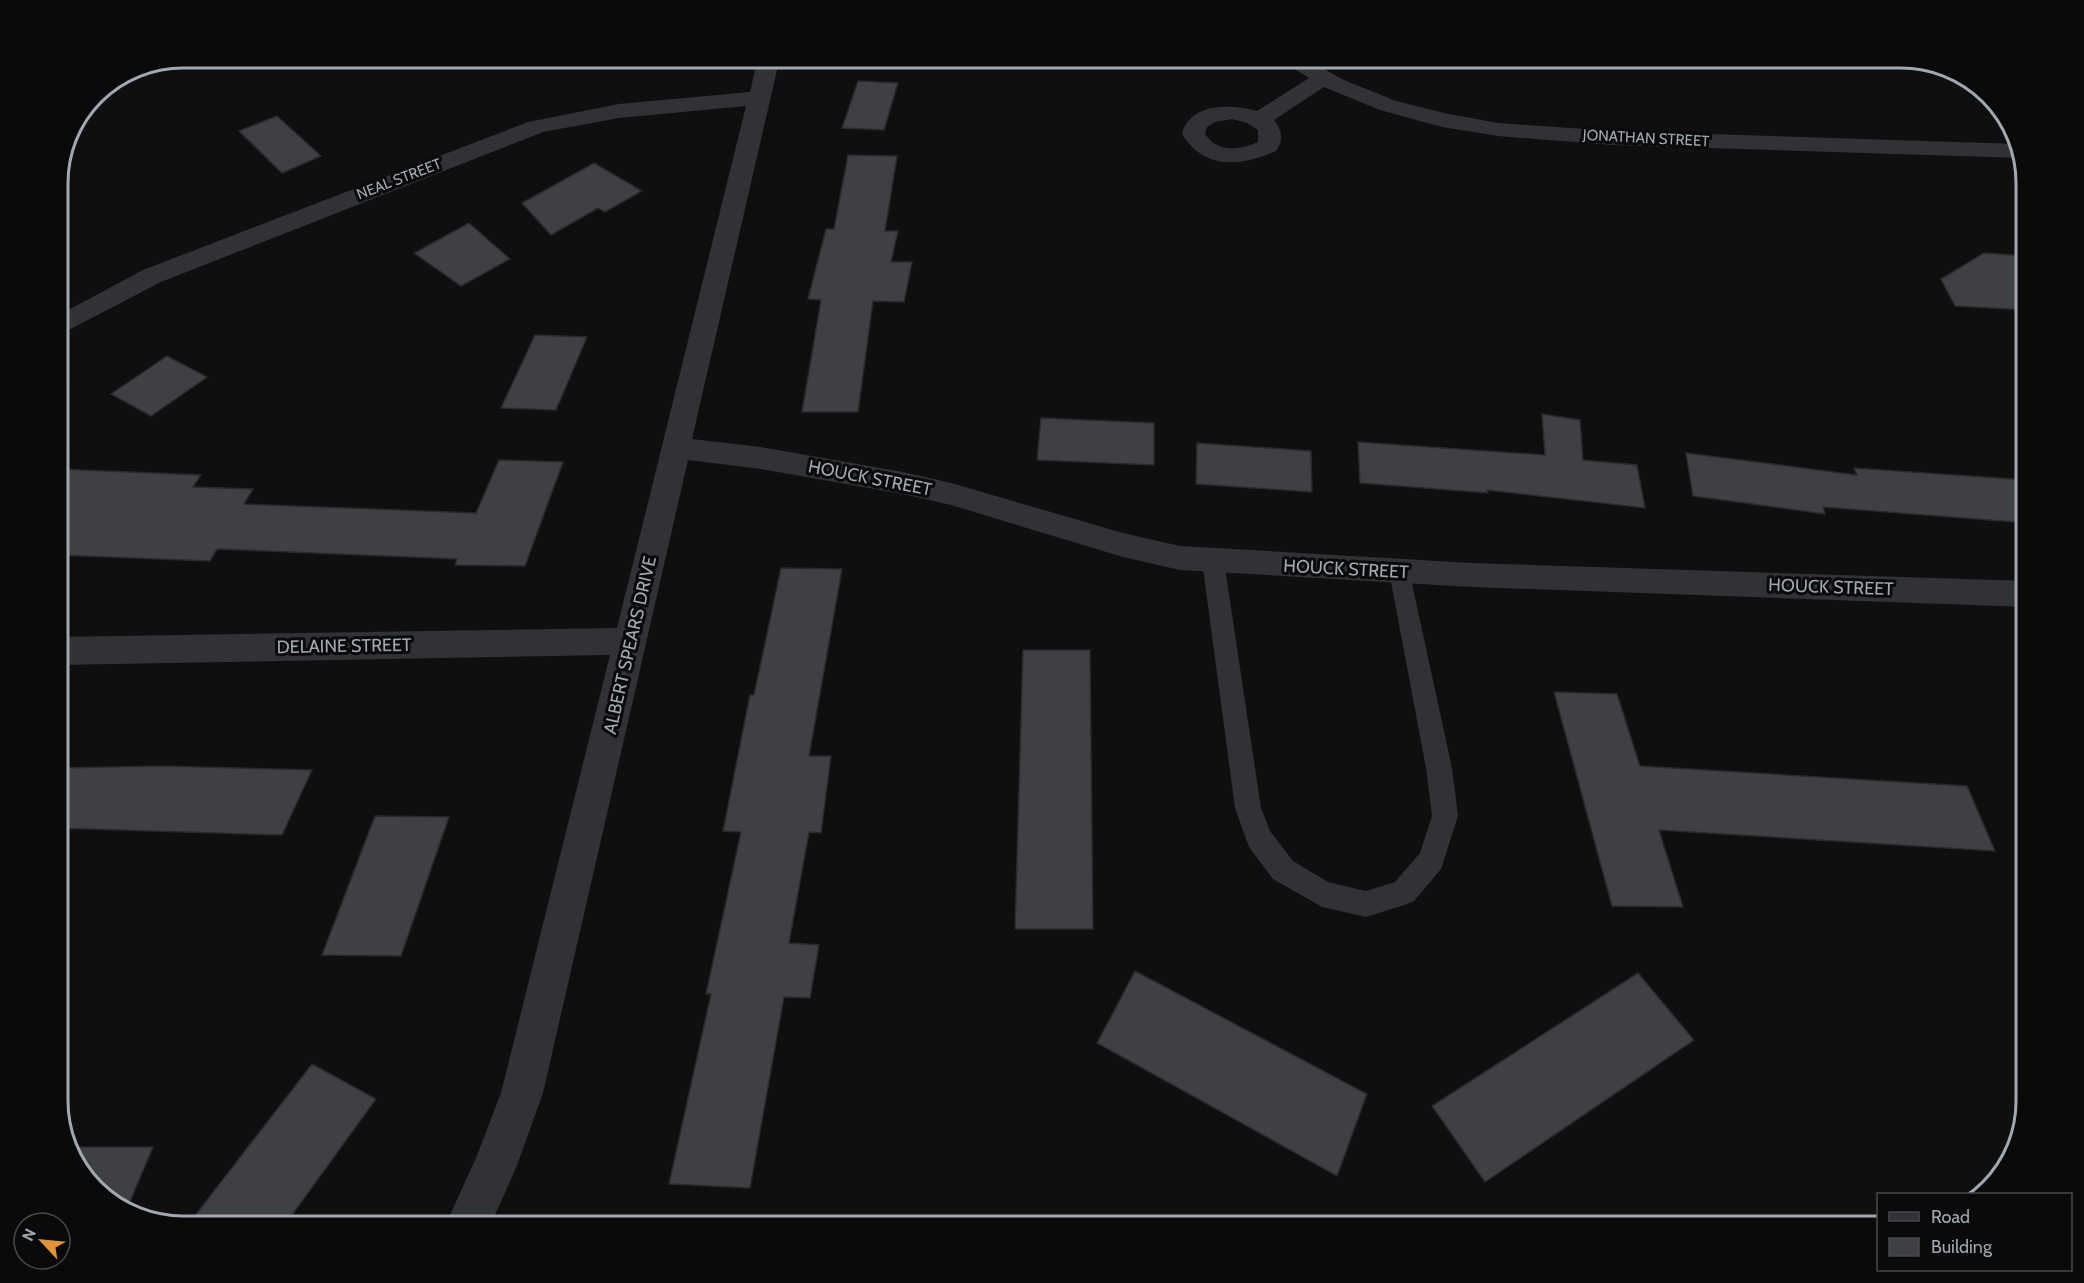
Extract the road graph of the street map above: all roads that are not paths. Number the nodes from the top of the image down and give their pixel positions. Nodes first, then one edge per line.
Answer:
1 (767, 68) edge
2 (1306, 68) edge
3 (1324, 78) junction
4 (760, 98) junction
5 (1260, 119) dead end
6 (2012, 151) edge
7 (68, 321) edge
8 (677, 448) junction
9 (1214, 561) junction
10 (1400, 571) junction
11 (2016, 594) edge
12 (631, 640) junction
13 (68, 651) edge
14 (472, 1216) edge

1 - 4 street, ALBERT SPEARS DRIVE
2 - 3 street, JONATHAN STREET
3 - 5 street
3 - 6 street, JONATHAN STREET
4 - 7 street, NEAL STREET
4 - 8 street, ALBERT SPEARS DRIVE
8 - 9 street, HOUCK STREET
8 - 12 street, ALBERT SPEARS DRIVE
9 - 10 street, HOUCK STREET
9 - 10 lane
10 - 11 street, HOUCK STREET
12 - 13 street, DELAINE STREET
12 - 14 street, ALBERT SPEARS DRIVE

